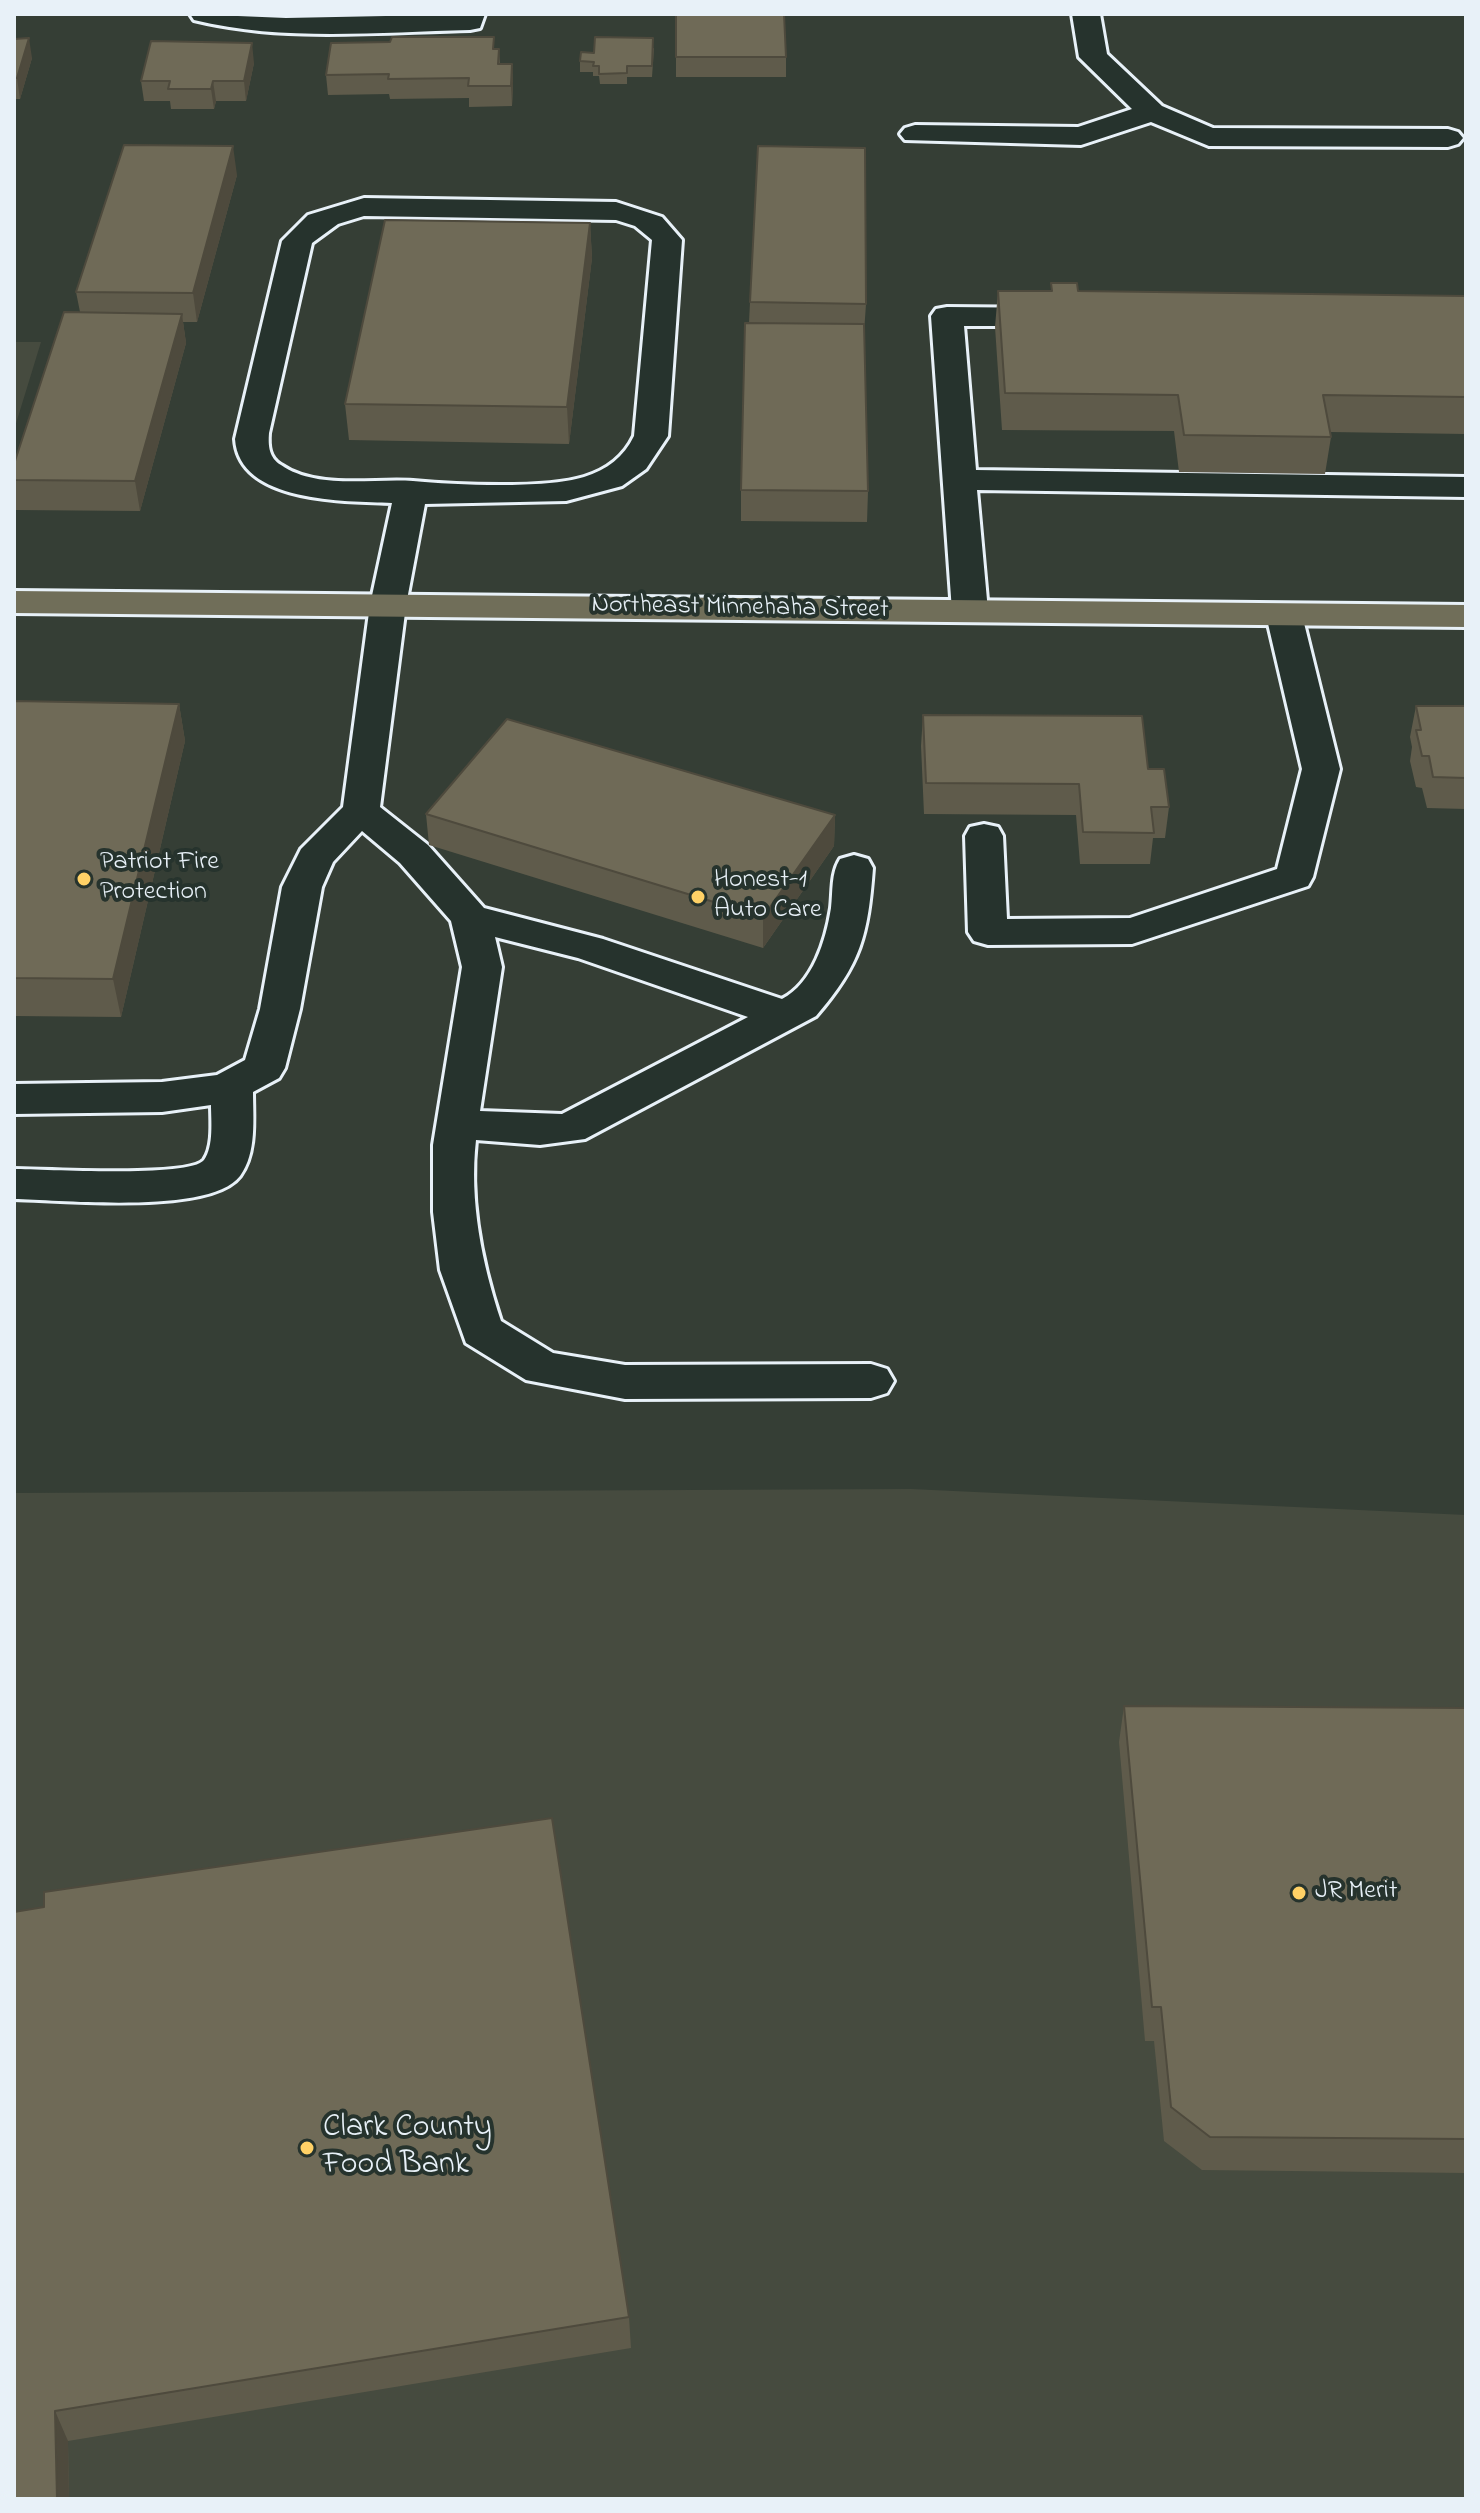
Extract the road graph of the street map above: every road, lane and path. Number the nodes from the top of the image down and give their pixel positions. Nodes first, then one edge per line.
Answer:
1 (204, 14) edge
2 (471, 14) edge
3 (1086, 14) edge
4 (1152, 112) junction
5 (915, 134) dead end
6 (1448, 138) dead end
7 (1088, 317) edge
8 (960, 480) junction
9 (1466, 487) edge
10 (411, 491) junction
11 (14, 602) edge
12 (388, 605) junction
13 (970, 611) junction
14 (1284, 615) junction
15 (1466, 616) edge
16 (361, 811) junction
17 (984, 836) dead end
18 (854, 868) dead end
19 (470, 918) junction
20 (784, 1015) junction
21 (232, 1085) junction
22 (14, 1099) edge
23 (457, 1124) junction
24 (14, 1184) edge
25 (871, 1381) dead end

1 - 2 street
3 - 4 street
4 - 5 street
4 - 6 street
7 - 8 street
8 - 9 street
8 - 13 street
10 - 10 street
10 - 12 street
11 - 12 main road, Northeast Minnehaha Street
12 - 13 main road, Northeast Minnehaha Street
12 - 16 street
13 - 14 main road, Northeast Minnehaha Street
14 - 15 main road, Northeast Minnehaha Street
14 - 17 street
16 - 19 street
16 - 21 street
18 - 20 street
19 - 20 street
19 - 23 street
20 - 23 street
21 - 22 street
21 - 24 street
23 - 25 street

